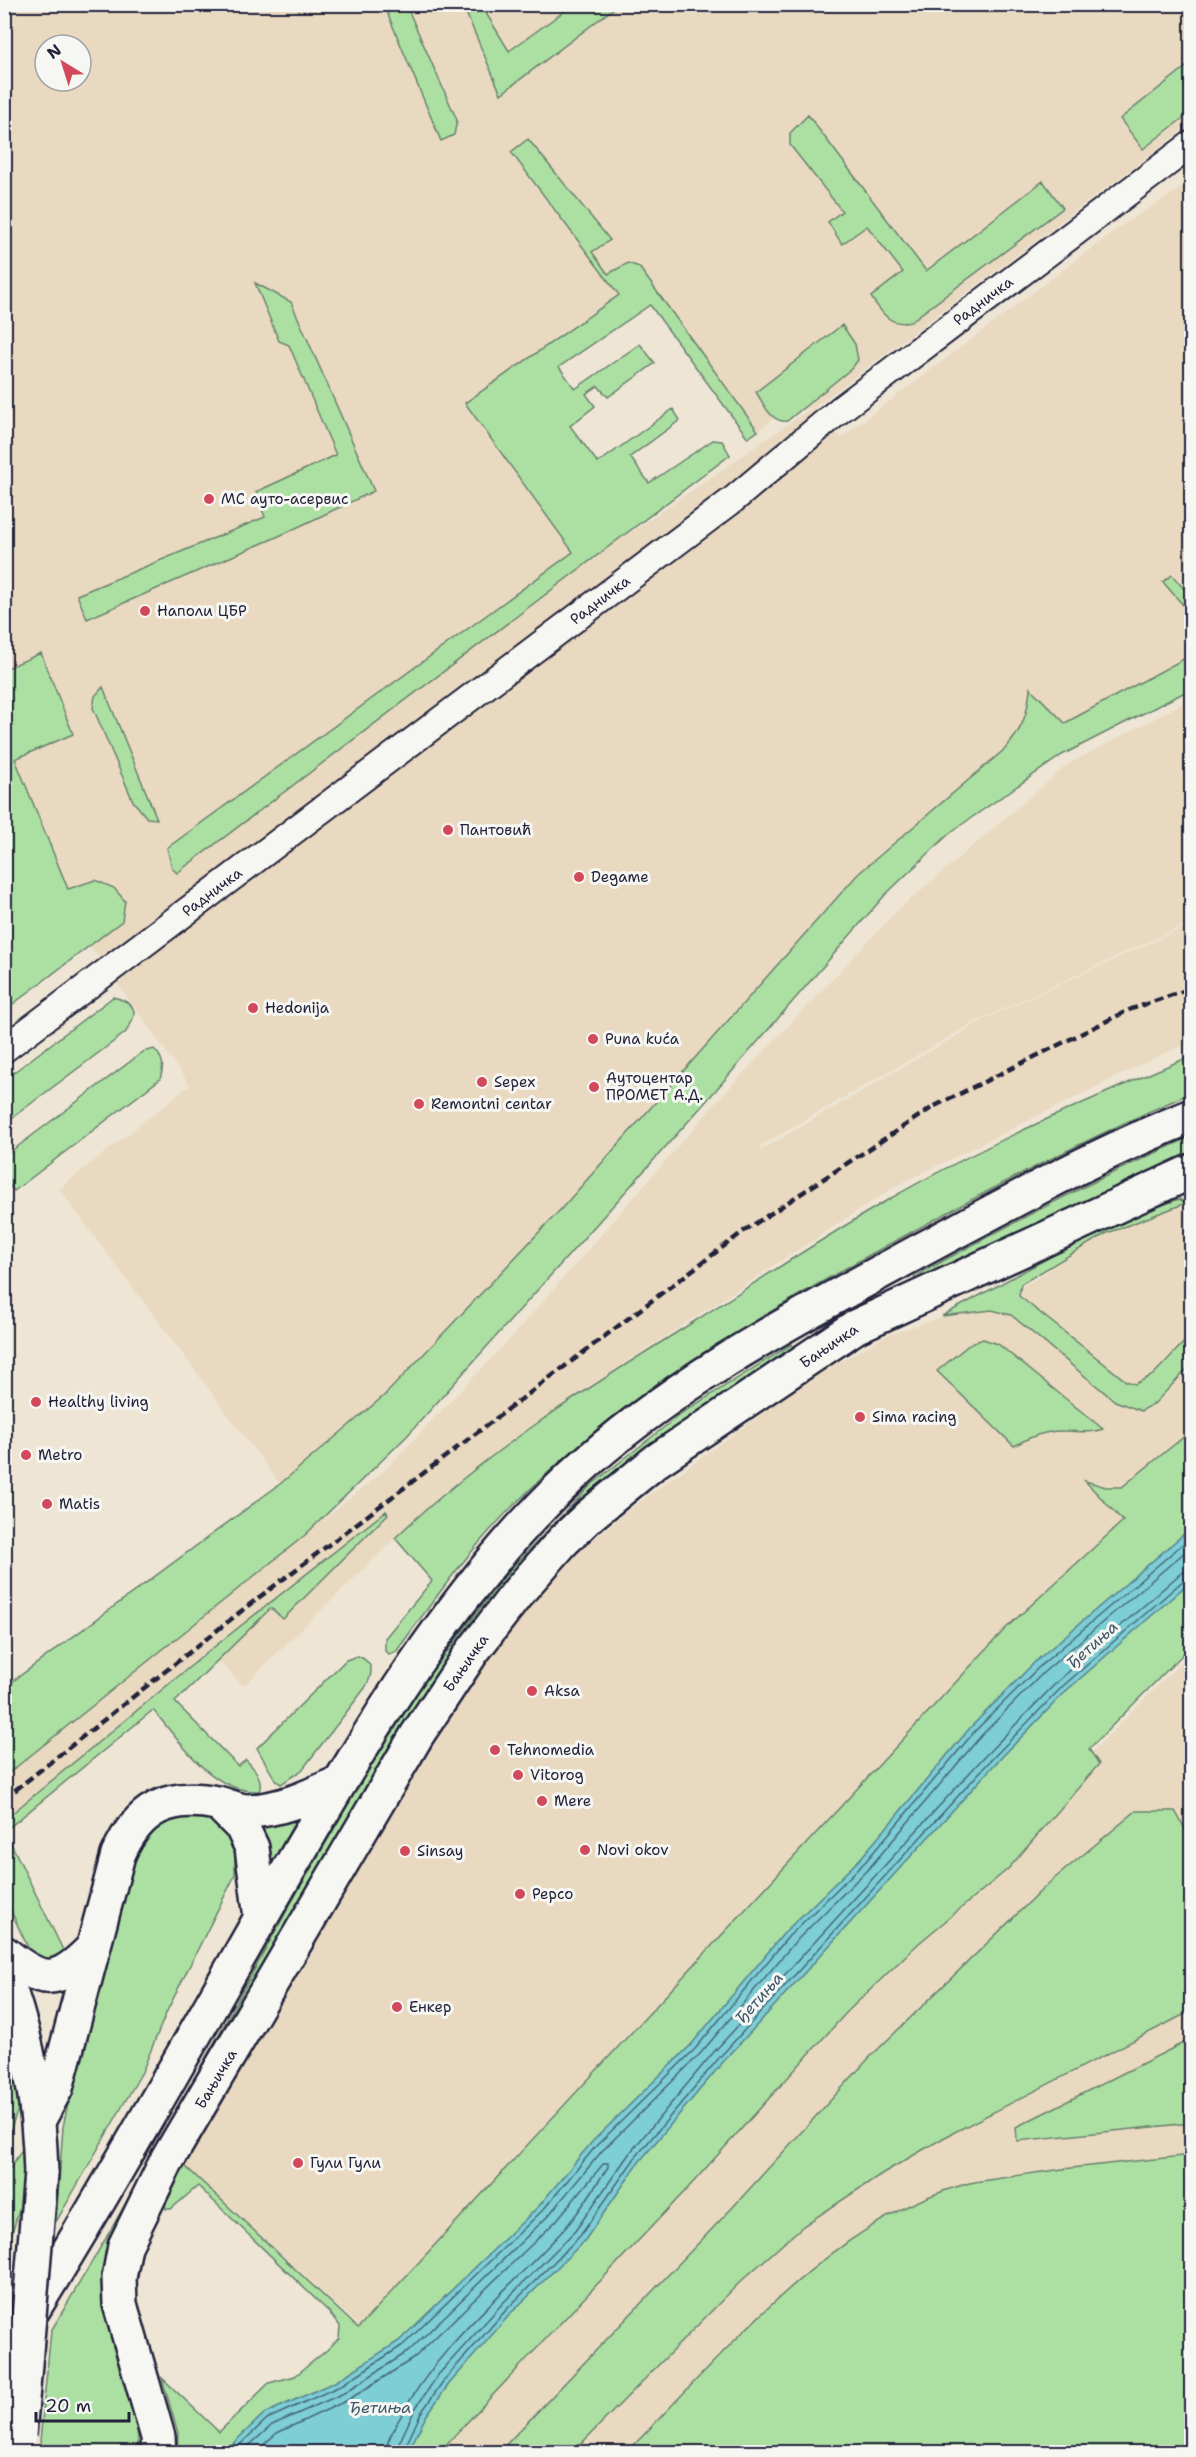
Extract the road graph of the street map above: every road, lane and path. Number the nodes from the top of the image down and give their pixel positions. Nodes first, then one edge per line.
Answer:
1 (1191, 144) edge
2 (4, 1049) edge
3 (1191, 1116) edge
4 (1191, 1171) edge
5 (340, 1782) junction
6 (218, 1803) junction
7 (261, 1918) junction
8 (91, 1950) junction
9 (4, 1953) edge
10 (4, 1974) edge
11 (39, 2119) junction
12 (4, 2356) edge
13 (20, 2446) edge
14 (159, 2452) edge

1 - 2 street, Радничка
3 - 5 main road
4 - 14 main road, Бањичка
5 - 6 main road
5 - 7 main road
6 - 7 main road
6 - 8 main road
7 - 12 main road
8 - 9 main road
8 - 11 main road
10 - 11 main road
11 - 13 main road, bridge

